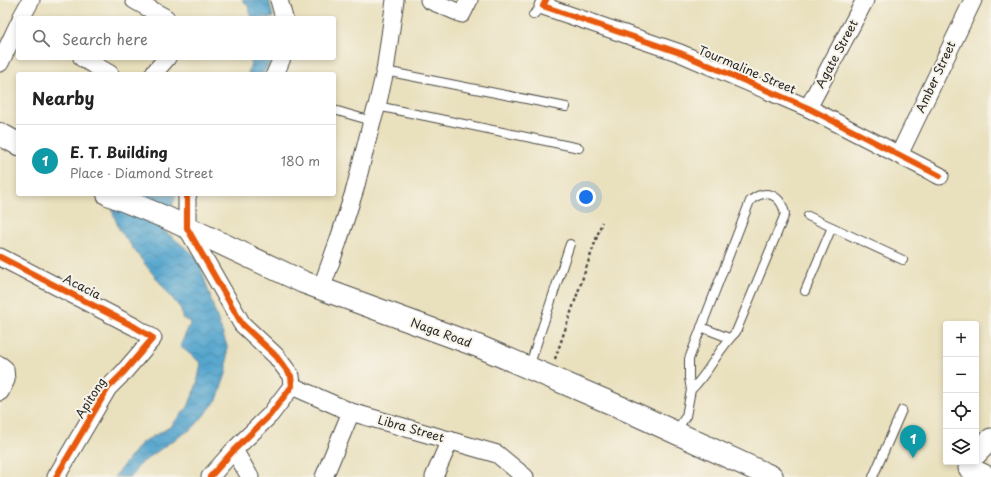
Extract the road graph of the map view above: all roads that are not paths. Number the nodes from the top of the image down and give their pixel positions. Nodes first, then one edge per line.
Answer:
1 (31, 0) edge
2 (134, 0) edge
3 (279, 0) edge
4 (395, 0) edge
5 (429, 0) edge
6 (469, 0) edge
7 (865, 0) edge
8 (973, 0) edge
9 (540, 7) edge
10 (22, 16) edge
11 (162, 16) edge
12 (283, 16) edge
13 (16, 29) edge
14 (86, 60) edge
15 (165, 60) edge
16 (281, 60) edge
17 (0, 63) edge
18 (385, 71) junction
19 (106, 72) edge
20 (155, 72) edge
21 (276, 72) edge
22 (566, 108) dead end
23 (808, 108) junction
24 (336, 110) edge
25 (375, 114) junction
26 (0, 134) edge
27 (16, 143) edge
28 (579, 148) dead end
29 (899, 154) junction
30 (940, 176) dead end
31 (187, 196) edge
32 (115, 197) edge
33 (808, 216) dead end
34 (832, 227) junction
35 (187, 228) junction
36 (570, 244) dead end
37 (0, 257) edge
38 (903, 260) dead end
39 (321, 289) junction
40 (804, 291) dead end
41 (701, 327) junction
42 (153, 338) joint
43 (729, 338) junction
44 (0, 365) edge
45 (528, 368) junction
46 (292, 386) junction
47 (691, 390) junction
48 (0, 392) edge
49 (902, 410) dead end
50 (351, 412) junction
51 (676, 432) junction
52 (991, 439) edge
53 (450, 440) junction
54 (234, 450) junction
55 (979, 454) edge
56 (970, 465) edge
57 (991, 470) edge
58 (768, 476) edge
59 (56, 477) edge
60 (210, 477) edge
61 (250, 477) edge
62 (324, 477) edge
63 (434, 477) edge
64 (525, 477) edge
65 (873, 477) edge
66 (988, 477) edge

1 - 10 street
2 - 11 street
3 - 12 street
4 - 18 street
5 - 6 street
7 - 23 street, Agate Street
8 - 29 street, Amber Street
9 - 23 street, Tourmaline Street
13 - 17 street
14 - 19 street
15 - 20 street
16 - 21 street
18 - 22 lane
18 - 25 street
23 - 29 street, Tourmaline Street
24 - 25 lane
25 - 28 lane
25 - 39 street
26 - 27 main road
29 - 30 street, Tourmaline Street
31 - 35 street
32 - 35 main road, Naga Road
33 - 34 lane
34 - 38 lane
34 - 40 lane
35 - 39 main road, Naga Road
35 - 46 street
36 - 45 lane
37 - 42 street, Acacia
39 - 45 main road, Naga Road
41 - 43 lane
41 - 43 lane
41 - 47 lane
42 - 59 street, Apitong
43 - 47 lane
44 - 48 street
45 - 51 main road, Naga Road
46 - 50 street, Libra Street
46 - 54 street
47 - 51 lane
49 - 65 lane
50 - 53 street, Libra Street
50 - 62 street
51 - 58 main road, Naga Road
52 - 55 street
53 - 63 street
53 - 64 street, Libra Street
54 - 60 street
54 - 61 street
56 - 66 street
57 - 66 street

